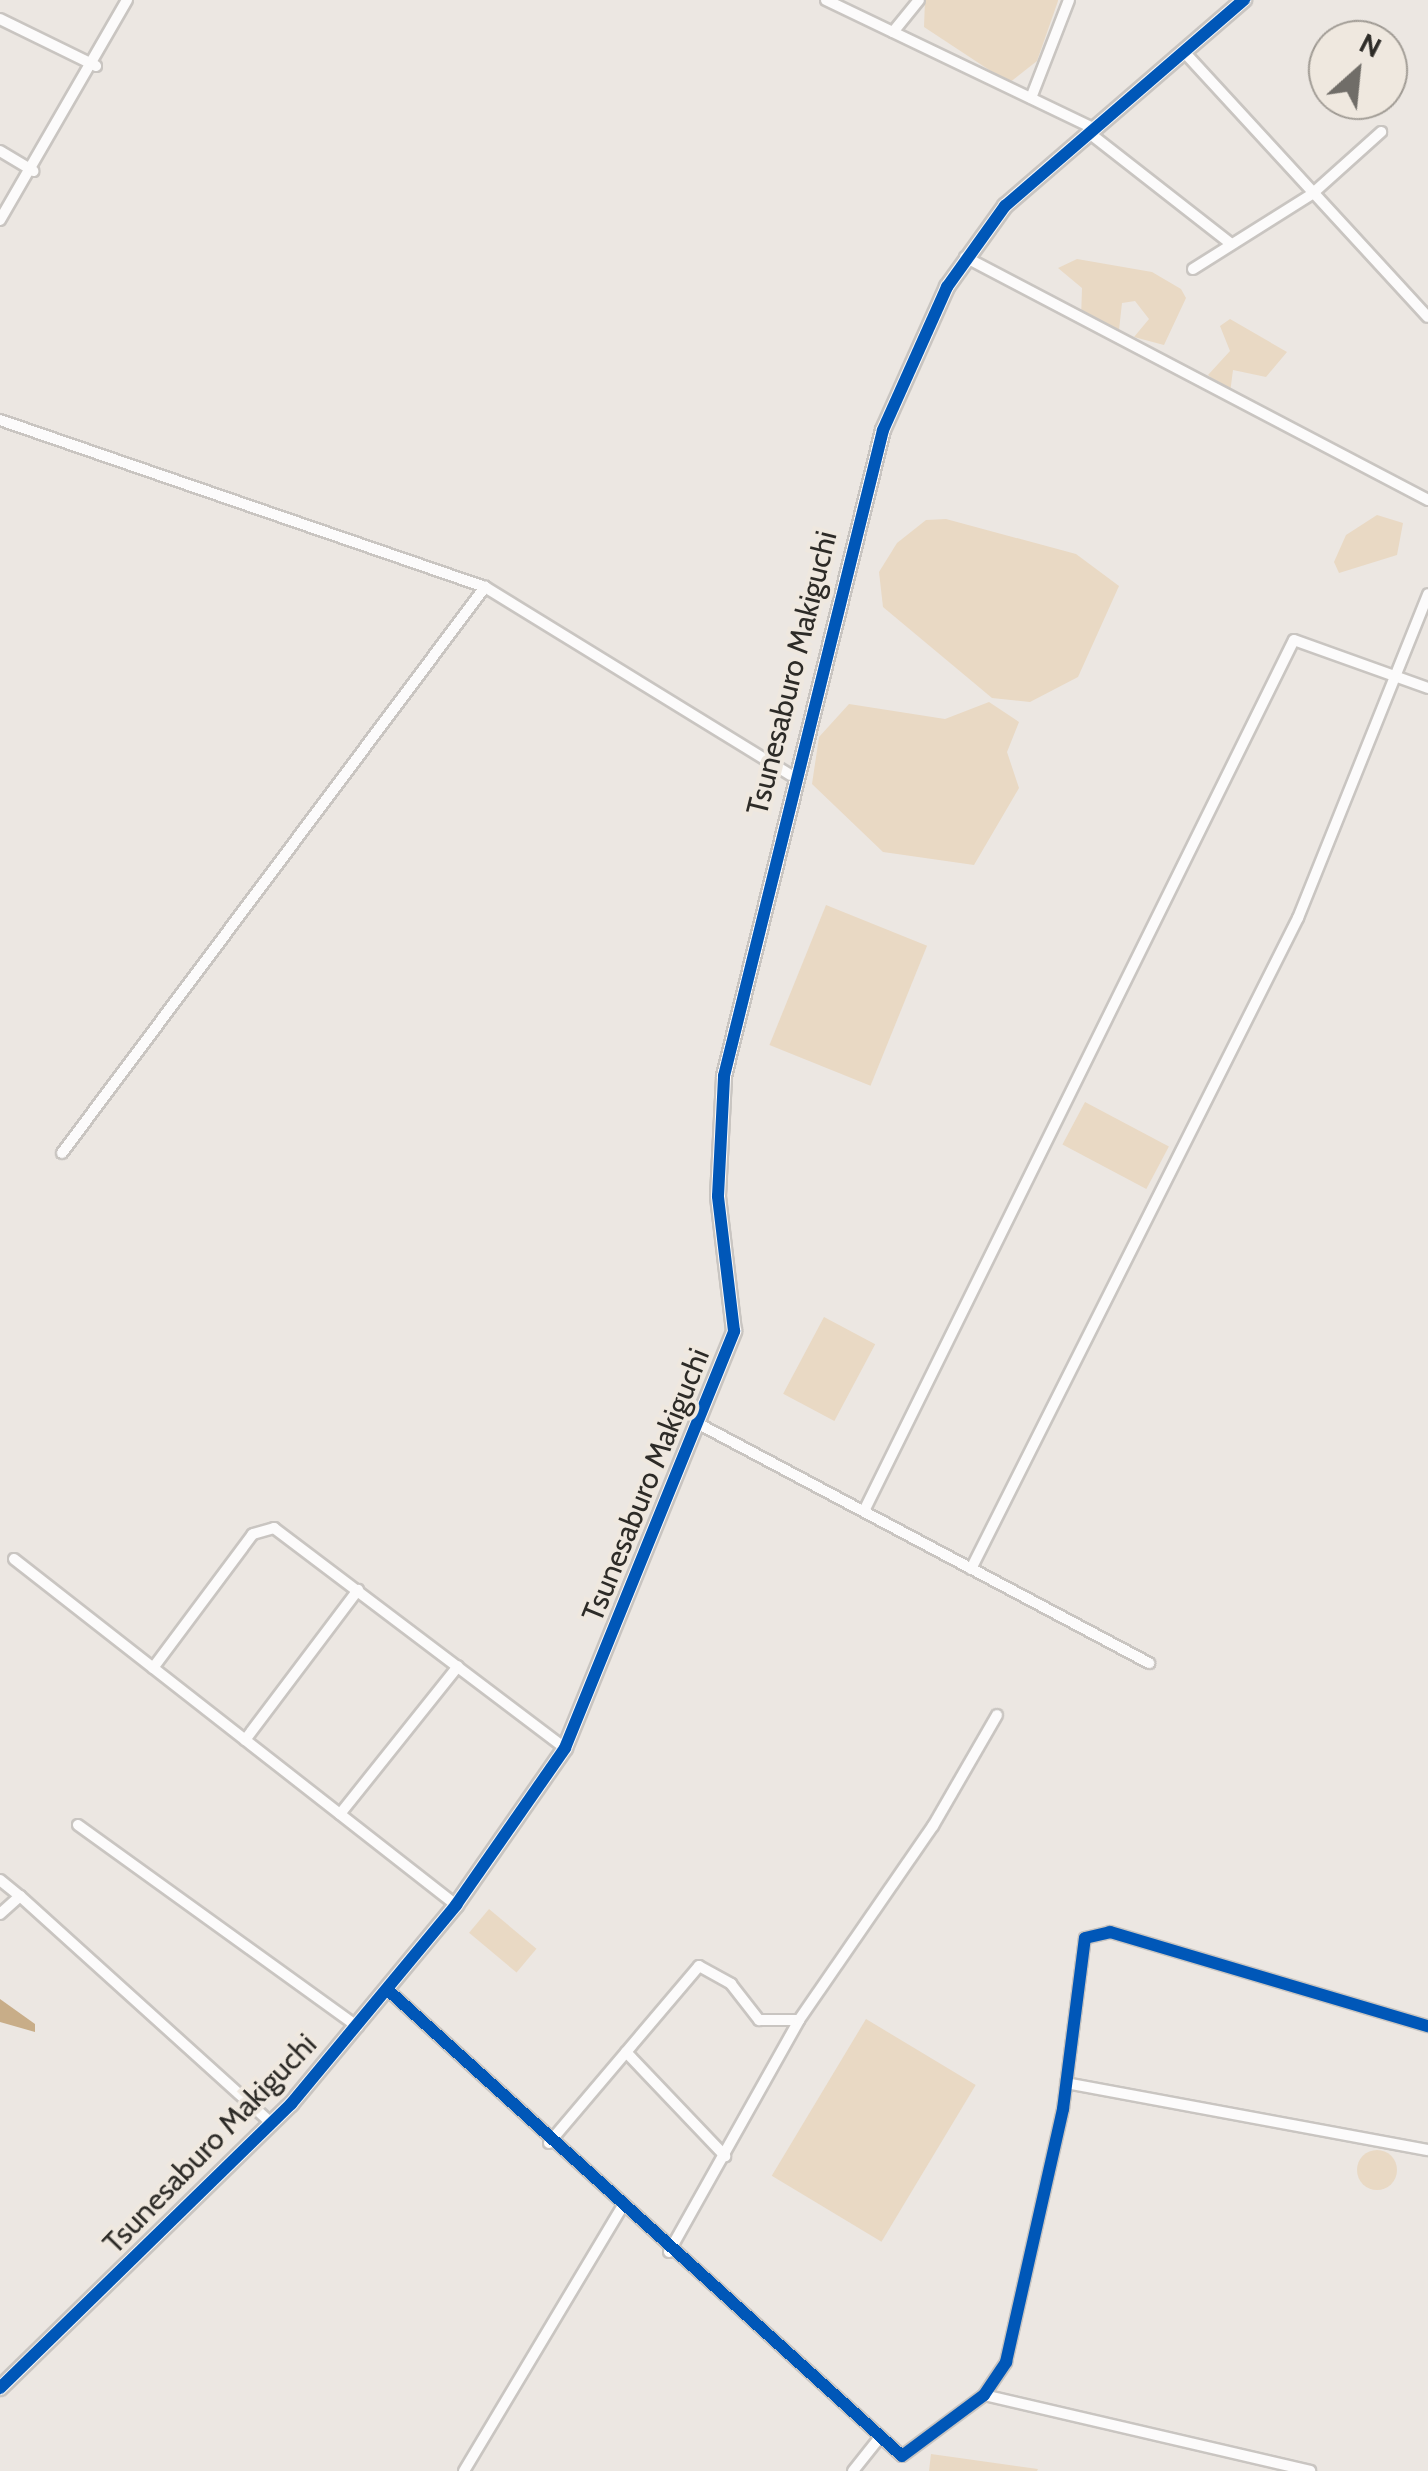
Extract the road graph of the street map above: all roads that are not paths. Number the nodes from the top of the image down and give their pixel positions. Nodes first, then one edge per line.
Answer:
1 (127, 0) edge
2 (826, 0) edge
3 (919, 0) edge
4 (1070, 0) edge
5 (1244, 0) edge
6 (0, 19) edge
7 (893, 32) junction
8 (1186, 54) junction
9 (96, 66) junction
10 (1031, 98) junction
11 (1091, 130) junction
12 (1381, 132) dead end
13 (0, 151) edge
14 (33, 172) junction
15 (1312, 194) junction
16 (0, 220) edge
17 (1229, 242) junction
18 (964, 257) junction
19 (1194, 269) dead end
20 (1428, 318) edge
21 (0, 420) edge
22 (1428, 500) edge
23 (485, 587) junction
24 (1428, 594) edge
25 (1394, 676) junction
26 (1428, 688) edge
27 (791, 775) junction
28 (62, 1153) dead end
29 (697, 1423) junction
30 (864, 1511) junction
31 (14, 1559) dead end
32 (971, 1569) junction
33 (358, 1590) junction
34 (1149, 1663) dead end
35 (458, 1666) junction
36 (152, 1668) junction
37 (997, 1714) dead end
38 (246, 1740) junction
39 (566, 1748) junction
40 (340, 1814) junction
41 (78, 1825) dead end
42 (0, 1880) edge
43 (20, 1896) junction
44 (456, 1905) junction
45 (0, 1914) edge
46 (390, 1991) junction
47 (799, 2020) junction
48 (1428, 2026) edge
49 (358, 2027) junction
50 (626, 2052) junction
51 (1066, 2084) junction
52 (272, 2124) junction
53 (549, 2143) junction
54 (1428, 2150) edge
55 (725, 2156) junction
56 (621, 2210) junction
57 (669, 2252) junction
58 (0, 2388) edge
59 (984, 2395) junction
60 (880, 2437) junction
61 (464, 2471) edge
62 (853, 2471) edge
63 (1310, 2471) edge

1 - 9 street
2 - 7 street
3 - 7 street
4 - 10 street
5 - 8 street, Tsunesaburo Makiguchi
6 - 9 street
7 - 10 street
8 - 11 street, Tsunesaburo Makiguchi
8 - 15 street
9 - 14 street
10 - 11 street
11 - 17 street
11 - 18 street, Tsunesaburo Makiguchi
12 - 15 street
13 - 14 street
14 - 16 street
15 - 17 street
15 - 20 street
17 - 19 street
18 - 22 street
18 - 27 street, Tsunesaburo Makiguchi
21 - 23 street
23 - 27 street
23 - 28 street
24 - 25 street
25 - 26 street
25 - 30 street
25 - 32 street
27 - 29 street, Tsunesaburo Makiguchi
29 - 30 street
29 - 39 street, Tsunesaburo Makiguchi
30 - 32 street
31 - 36 street
32 - 34 street
33 - 35 street
33 - 36 street
33 - 38 street
35 - 39 street
35 - 40 street
36 - 38 street
37 - 47 street
38 - 40 street
39 - 44 street, Tsunesaburo Makiguchi
40 - 44 street
41 - 49 street
42 - 43 street
43 - 45 street
43 - 52 street
44 - 46 street, Tsunesaburo Makiguchi
46 - 49 street, Tsunesaburo Makiguchi
46 - 53 street
47 - 50 street
47 - 55 street
48 - 51 street
49 - 52 street, Tsunesaburo Makiguchi
50 - 53 street
50 - 55 street
51 - 54 street
51 - 59 street
52 - 58 street, Tsunesaburo Makiguchi
53 - 56 street
55 - 57 street
56 - 57 street
56 - 61 street
57 - 60 street
59 - 60 street
59 - 63 street
60 - 62 street

